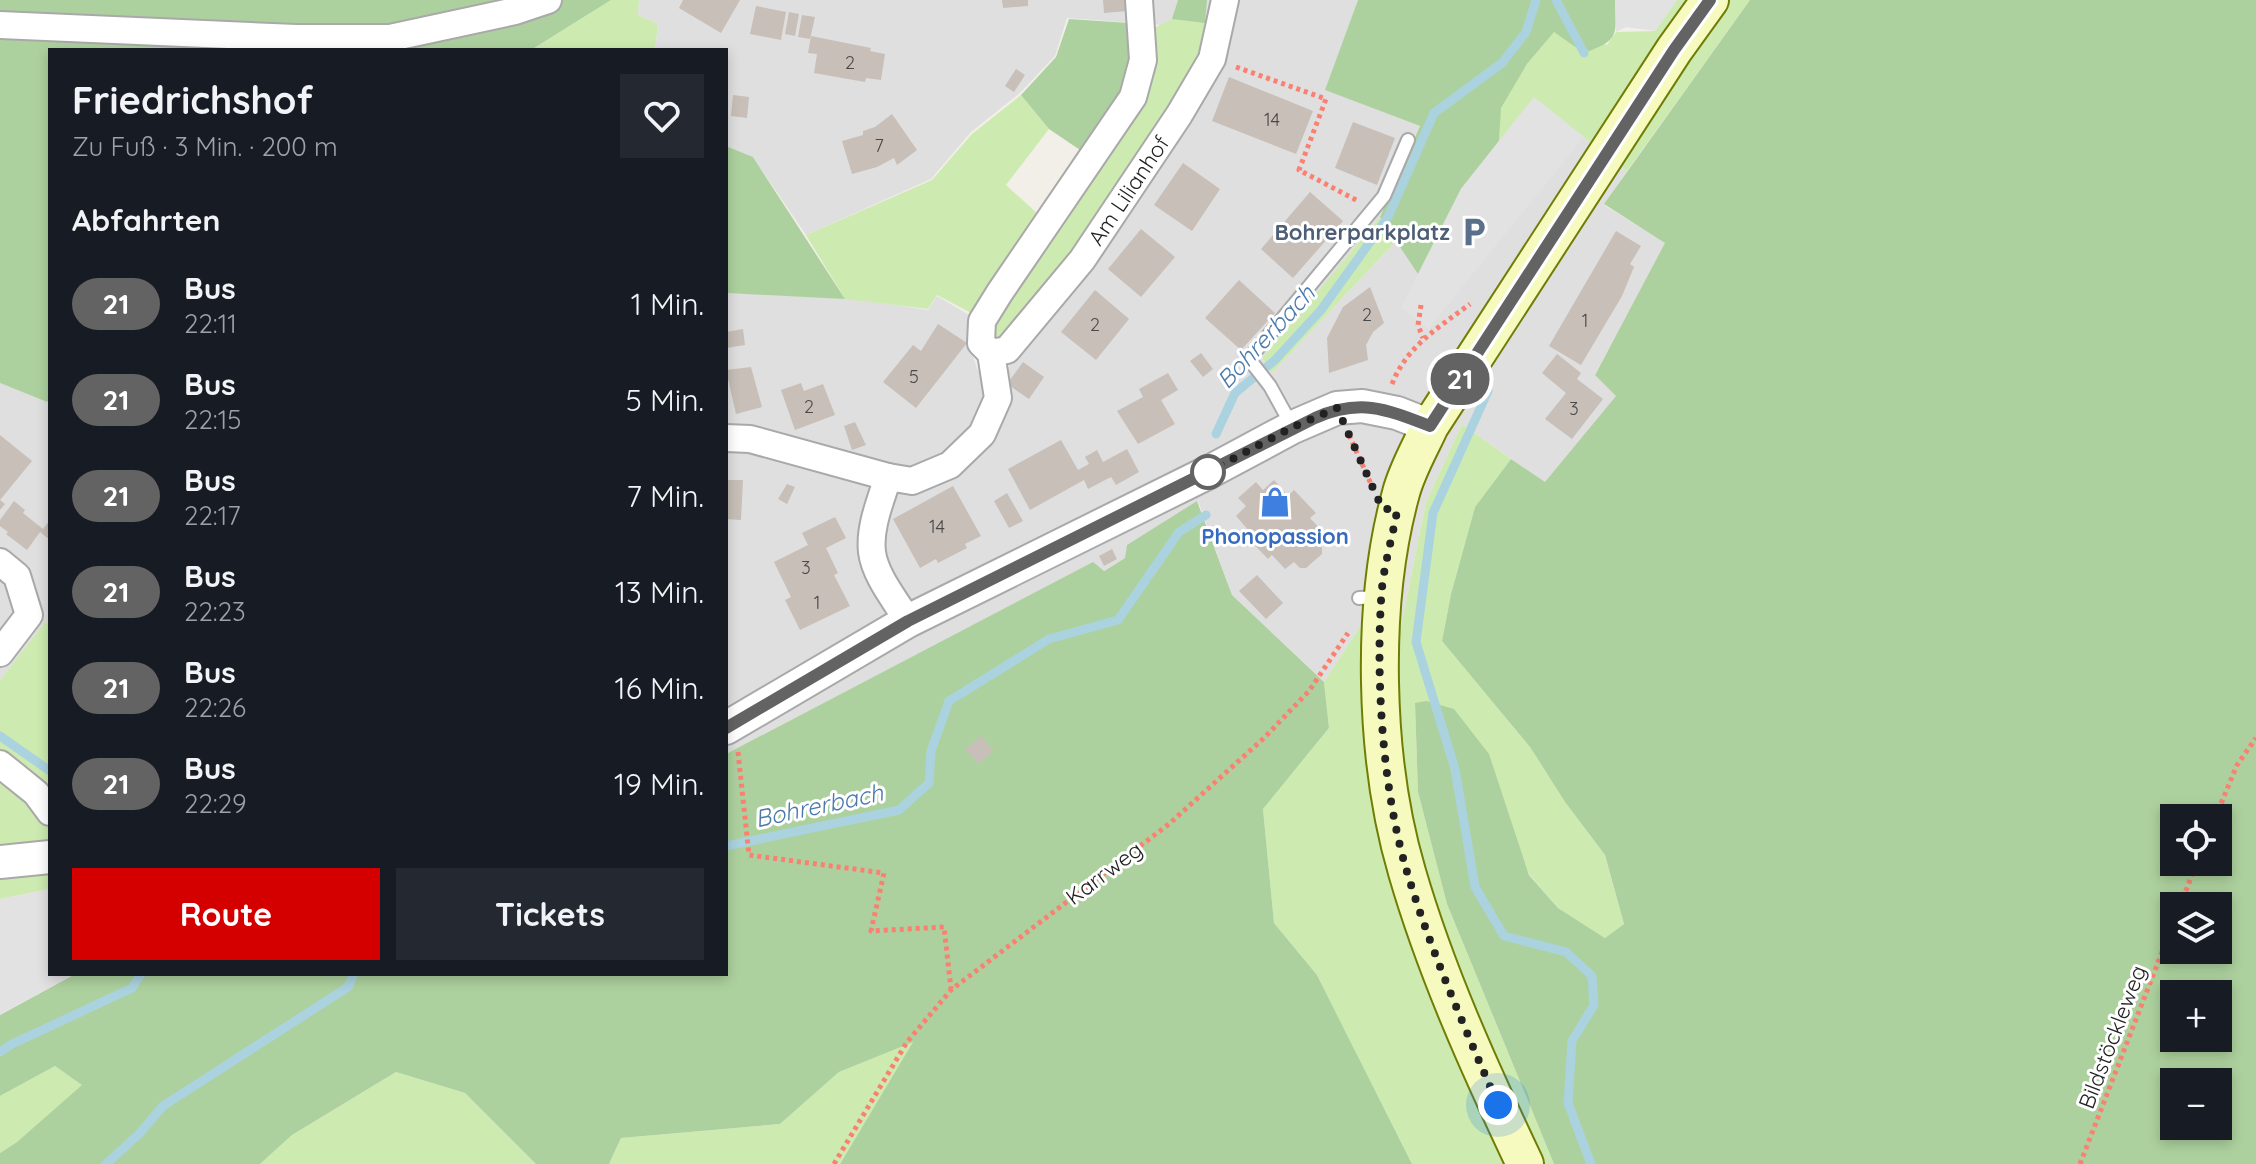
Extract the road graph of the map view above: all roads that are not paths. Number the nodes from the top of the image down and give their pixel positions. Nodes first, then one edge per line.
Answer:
1 (548, 0) edge
2 (1139, 0) edge
3 (1225, 0) edge
4 (1710, 0) edge
5 (0, 25) edge
6 (1408, 140) dead end
7 (991, 353) junction
8 (1430, 426) junction
9 (1293, 427) junction
10 (728, 438) edge
11 (888, 477) junction
12 (0, 562) edge
13 (908, 621) junction
14 (0, 653) edge
15 (729, 727) edge
16 (0, 764) edge
17 (48, 809) edge
18 (48, 857) edge
19 (0, 862) edge
20 (1525, 1164) edge

1 - 5 street
2 - 7 street
3 - 7 street, Am Lilianhof
4 - 8 main road
6 - 9 lane
7 - 11 street
8 - 9 street
8 - 20 main road
9 - 13 street
10 - 11 street
11 - 13 street
12 - 14 street
13 - 15 street
16 - 17 street
18 - 19 street

